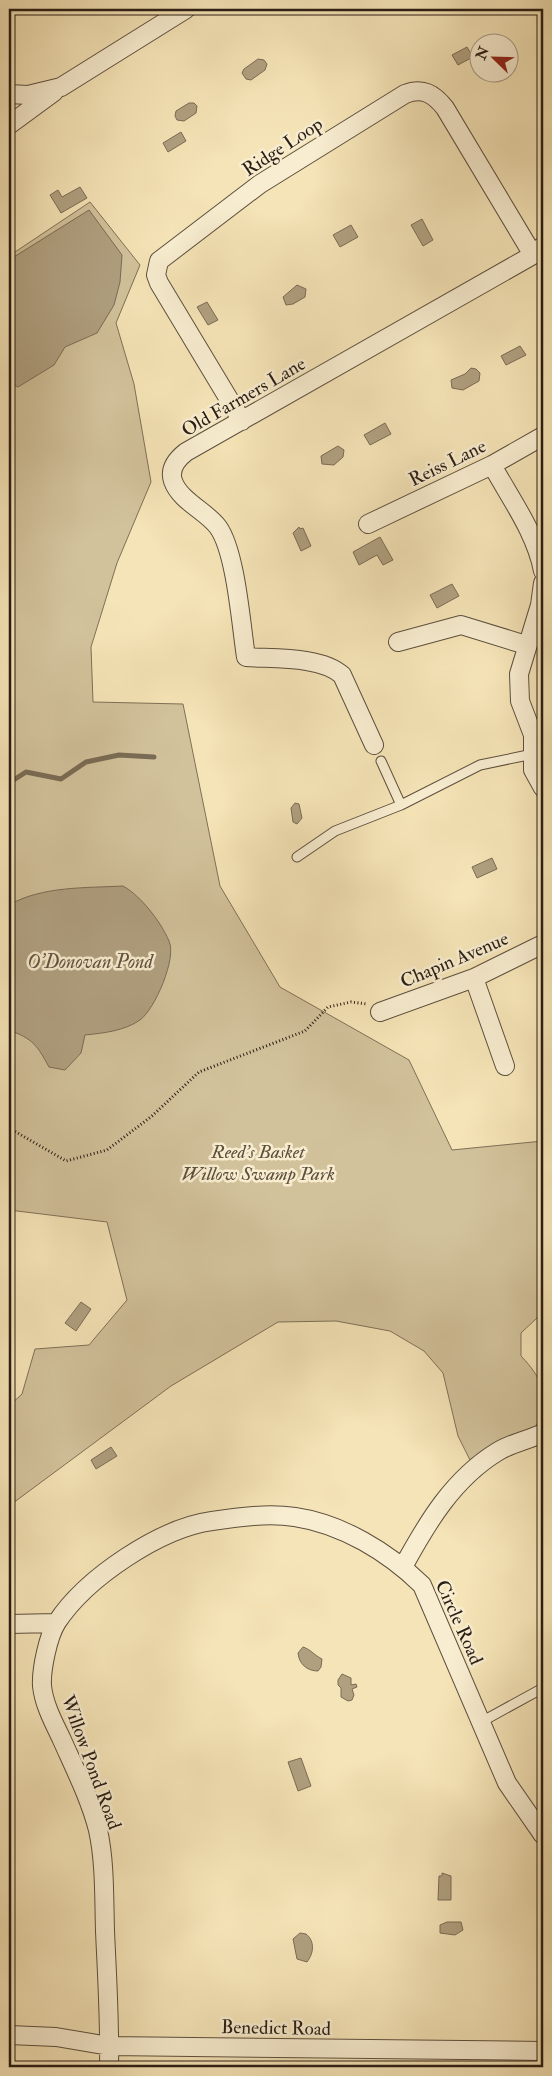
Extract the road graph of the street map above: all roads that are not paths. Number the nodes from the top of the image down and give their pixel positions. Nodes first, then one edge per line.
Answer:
1 (186, 9) edge
2 (61, 87) junction
3 (9, 94) edge
4 (9, 125) edge
5 (538, 251) edge
6 (242, 421) junction
7 (543, 436) edge
8 (492, 465) junction
9 (368, 524) dead end
10 (543, 571) edge
11 (543, 583) edge
12 (398, 642) dead end
13 (526, 645) junction
14 (374, 745) dead end
15 (533, 754) junction
16 (381, 761) dead end
17 (543, 788) edge
18 (401, 805) junction
19 (297, 858) dead end
20 (543, 944) edge
21 (474, 978) junction
22 (383, 1011) road end
23 (505, 1066) dead end
24 (543, 1433) edge
25 (403, 1567) junction
26 (56, 1623) junction
27 (9, 1624) edge
28 (543, 1688) edge
29 (481, 1722) junction
30 (543, 1835) edge
31 (9, 2034) edge
32 (110, 2046) junction
33 (543, 2051) edge
34 (109, 2067) edge

1 - 2 street
2 - 3 street
2 - 4 street
5 - 6 street, Old Farmers Lane
5 - 6 street, Ridge Loop
6 - 14 street, Old Farmers Lane
7 - 8 street, Reiss Lane
8 - 9 street, Reiss Lane
8 - 10 street
11 - 13 street
12 - 13 street
13 - 15 street
15 - 17 street
15 - 18 lane
16 - 18 lane
18 - 19 lane
20 - 21 street, Chapin Avenue
21 - 22 street, Chapin Avenue
21 - 23 street
24 - 25 street
25 - 26 street, Circle Road
25 - 29 street, Circle Road
26 - 27 street
26 - 32 street, Willow Pond Road
28 - 29 lane
29 - 30 street, Circle Road
31 - 32 street, Benedict Road
32 - 33 street, Benedict Road
32 - 34 street, Willow Pond Road

